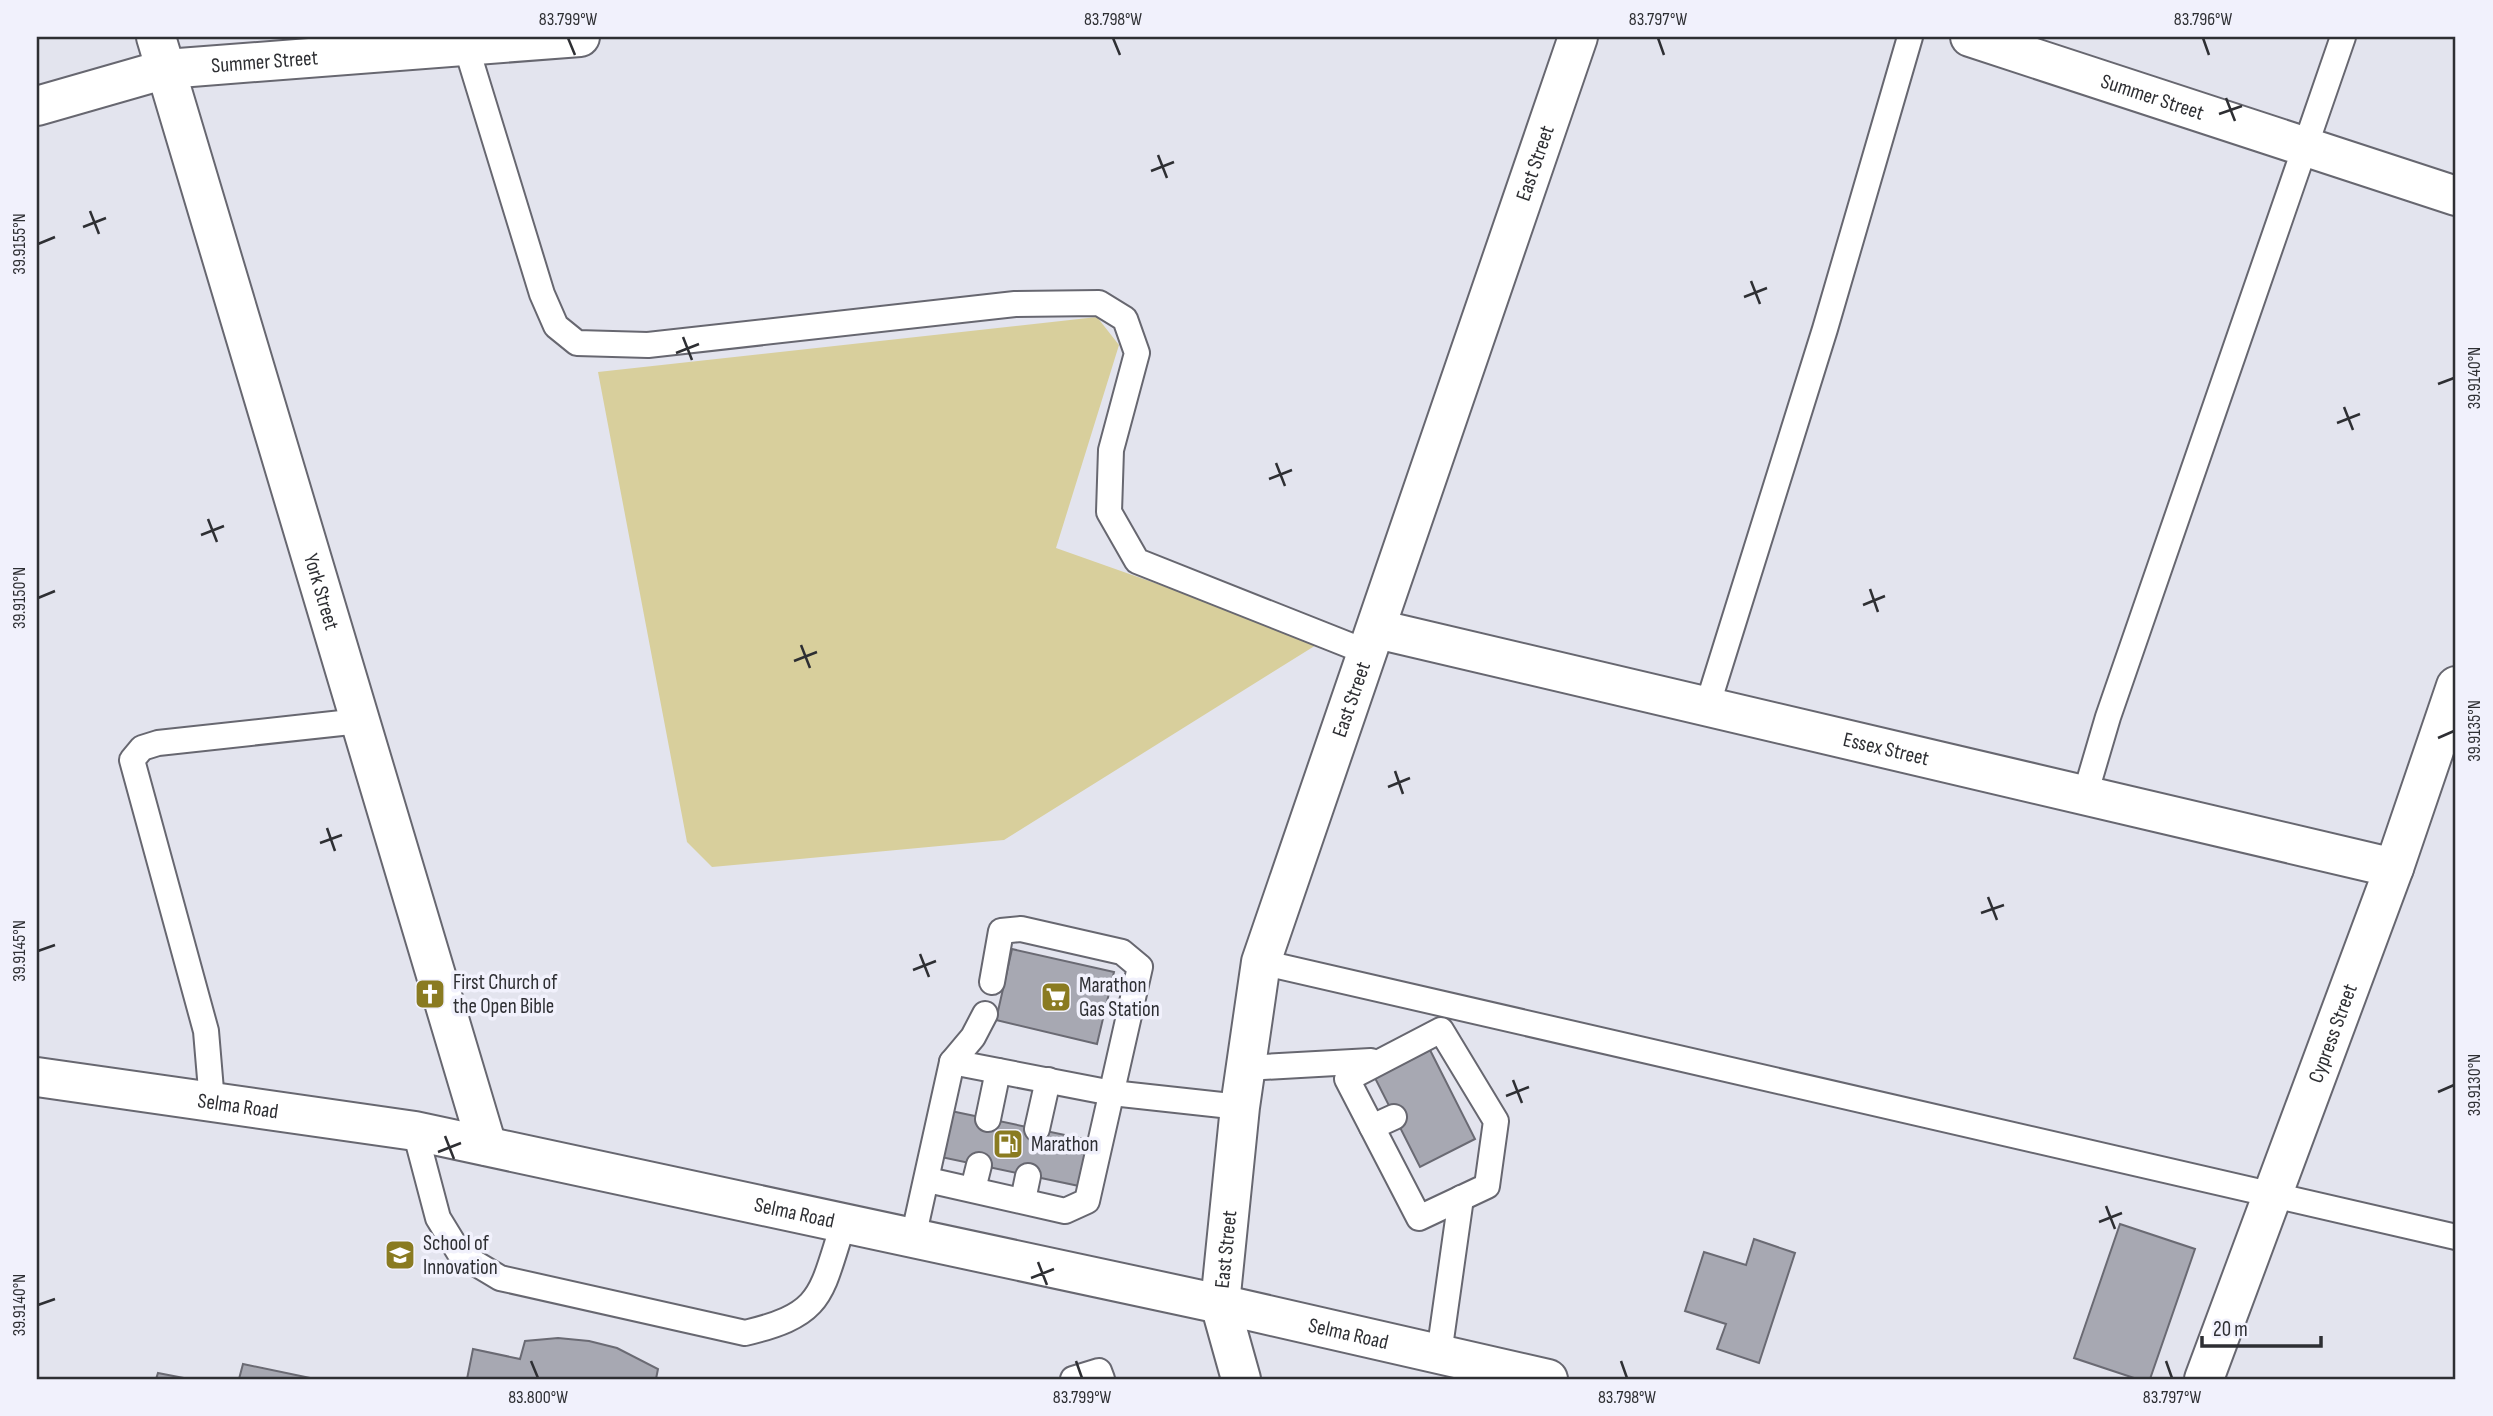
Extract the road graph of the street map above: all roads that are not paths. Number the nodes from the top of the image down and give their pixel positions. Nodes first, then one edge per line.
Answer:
1 (580, 37) edge
2 (1578, 37) edge
3 (1910, 37) edge
4 (1970, 37) edge
5 (2343, 37) edge
6 (481, 42) edge
7 (161, 53) edge
8 (37, 106) edge
9 (2307, 147) junction
10 (2456, 196) edge
11 (1373, 641) junction
12 (2456, 686) edge
13 (1706, 707) junction
14 (360, 721) junction
15 (2085, 796) junction
16 (2394, 868) junction
17 (1261, 962) junction
18 (992, 982) dead end
19 (985, 1014) dead end
20 (1378, 1061) junction
21 (952, 1062) junction
22 (1245, 1068) junction
23 (998, 1071) junction
24 (37, 1077) edge
25 (1048, 1080) junction
26 (1112, 1093) junction
27 (212, 1102) junction
28 (1240, 1107) junction
29 (1394, 1116) dead end
30 (988, 1119) dead end
31 (1372, 1127) junction
32 (1037, 1129) dead end
33 (415, 1131) junction
34 (487, 1146) junction
35 (979, 1166) dead end
36 (1028, 1176) dead end
37 (928, 1180) junction
38 (973, 1189) junction
39 (2272, 1195) junction
40 (1461, 1198) junction
41 (1023, 1200) junction
42 (844, 1222) junction
43 (2456, 1237) edge
44 (914, 1238) junction
45 (1220, 1304) junction
46 (1439, 1354) junction
47 (1073, 1379) edge
48 (1102, 1379) edge
49 (1241, 1379) edge
50 (1548, 1379) edge
51 (2204, 1379) edge

1 - 6 street, Summer Street
2 - 11 street, East Street
3 - 13 lane
4 - 9 street, Summer Street
5 - 9 lane
6 - 7 street, Summer Street
6 - 11 lane
7 - 8 street, Summer Street
7 - 14 street, York Street
9 - 10 street, Summer Street
9 - 15 lane
11 - 13 street, Essex Street
11 - 17 street, East Street
12 - 16 street, Cypress Street
13 - 15 street, Essex Street
14 - 27 lane
14 - 34 street, York Street
15 - 16 street, Essex Street
16 - 39 street, Cypress Street
17 - 22 street, East Street
17 - 39 lane
18 - 26 lane
19 - 21 lane
20 - 22 lane
20 - 31 lane
20 - 40 lane
21 - 23 lane
21 - 37 lane
22 - 28 street, East Street
23 - 25 lane
23 - 30 lane
24 - 27 street, Selma Road
25 - 26 lane
25 - 32 lane
26 - 28 lane
26 - 41 lane
27 - 33 street, Selma Road
28 - 45 street, East Street
29 - 31 lane
31 - 40 lane
33 - 34 street, Selma Road
33 - 42 lane
34 - 42 street, Selma Road
35 - 38 lane
36 - 41 lane
37 - 38 lane
37 - 44 lane
38 - 41 lane
39 - 43 lane
39 - 51 street, Cypress Street
40 - 46 lane
42 - 44 street, Selma Road
44 - 45 street, Selma Road
45 - 46 street, Selma Road
45 - 49 street, East Street
46 - 50 street, Selma Road
47 - 48 lane

